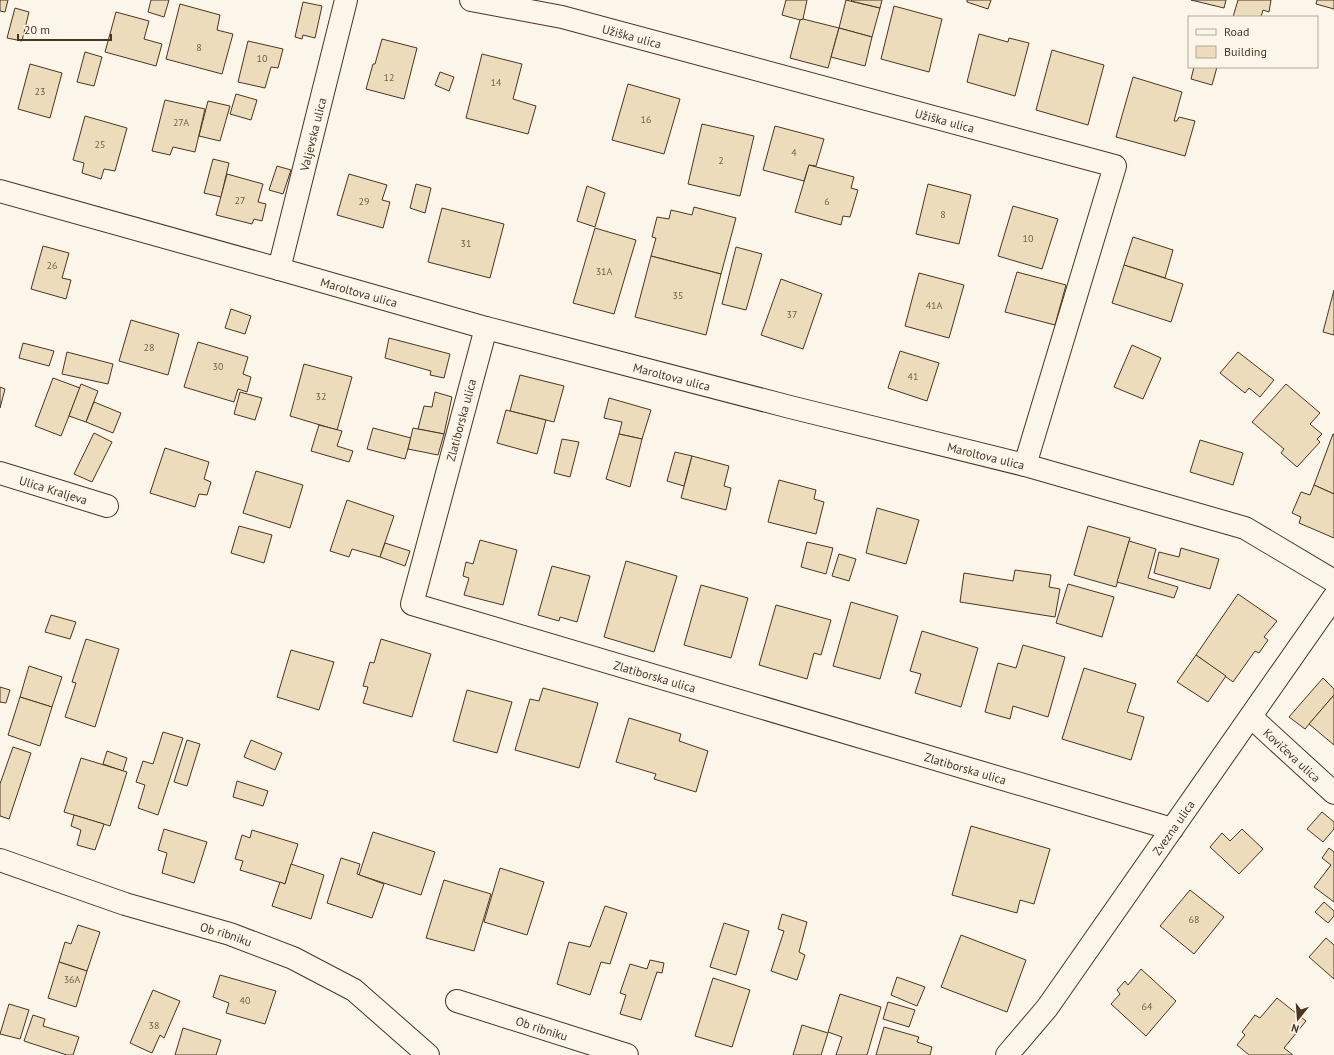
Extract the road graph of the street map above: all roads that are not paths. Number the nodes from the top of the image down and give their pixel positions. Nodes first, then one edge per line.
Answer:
1 (346, 0) edge
2 (471, 0) edge
3 (0, 191) edge
4 (279, 269) junction
5 (486, 328) junction
6 (1025, 465) junction
7 (0, 473) edge
8 (107, 506) dead end
9 (1334, 582) edge
10 (1334, 597) edge
11 (1251, 717) junction
12 (1334, 793) edge
13 (1172, 829) junction
14 (0, 860) edge
15 (457, 1001) dead end
16 (428, 1055) edge
17 (627, 1055) edge
18 (1007, 1055) edge

1 - 4 street, Valjevska ulica
2 - 6 street, Užiška ulica
3 - 4 street, Maroltova ulica
4 - 5 street, Maroltova ulica
5 - 6 street, Maroltova ulica
5 - 13 street, Zlatiborska ulica
6 - 9 street, Maroltova ulica
7 - 8 street, Ulica Kraljeva
10 - 11 street, Zvezna ulica
11 - 12 street, Kovičeva ulica
11 - 13 street, Zvezna ulica
13 - 18 street, Zvezna ulica
14 - 16 street, Ob ribniku
15 - 17 street, Ob ribniku

